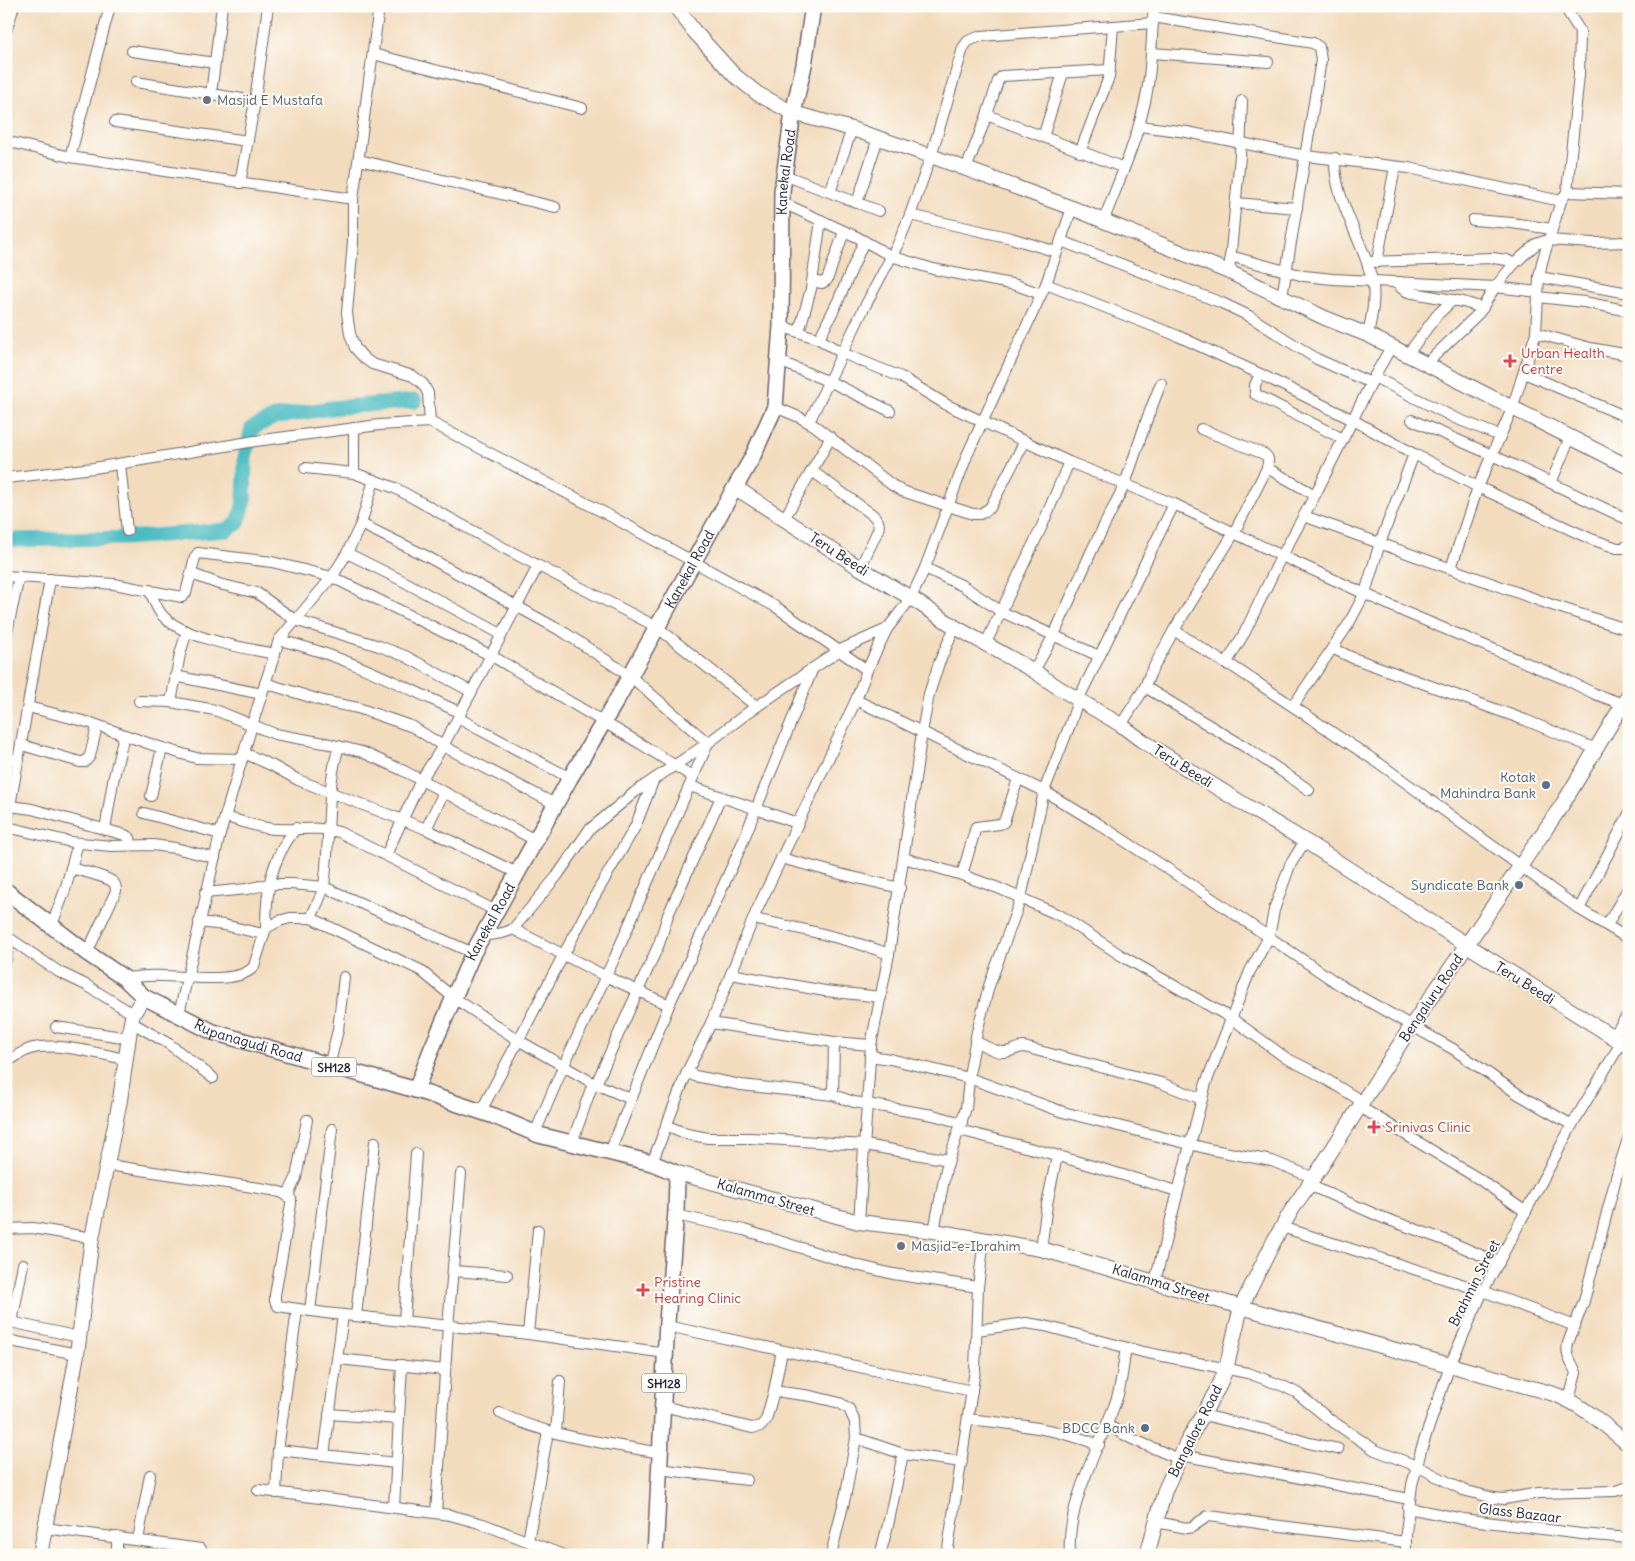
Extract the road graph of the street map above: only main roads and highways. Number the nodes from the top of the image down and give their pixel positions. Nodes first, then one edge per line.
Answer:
1 (813, 6) edge
2 (6, 891) edge
3 (416, 1090) junction
4 (655, 1555) edge

1 - 3 main road, Kanekal Road
2 - 3 main road, Rupanagudi Road / SH128
3 - 4 main road, Rupanagudi Road / SH128

